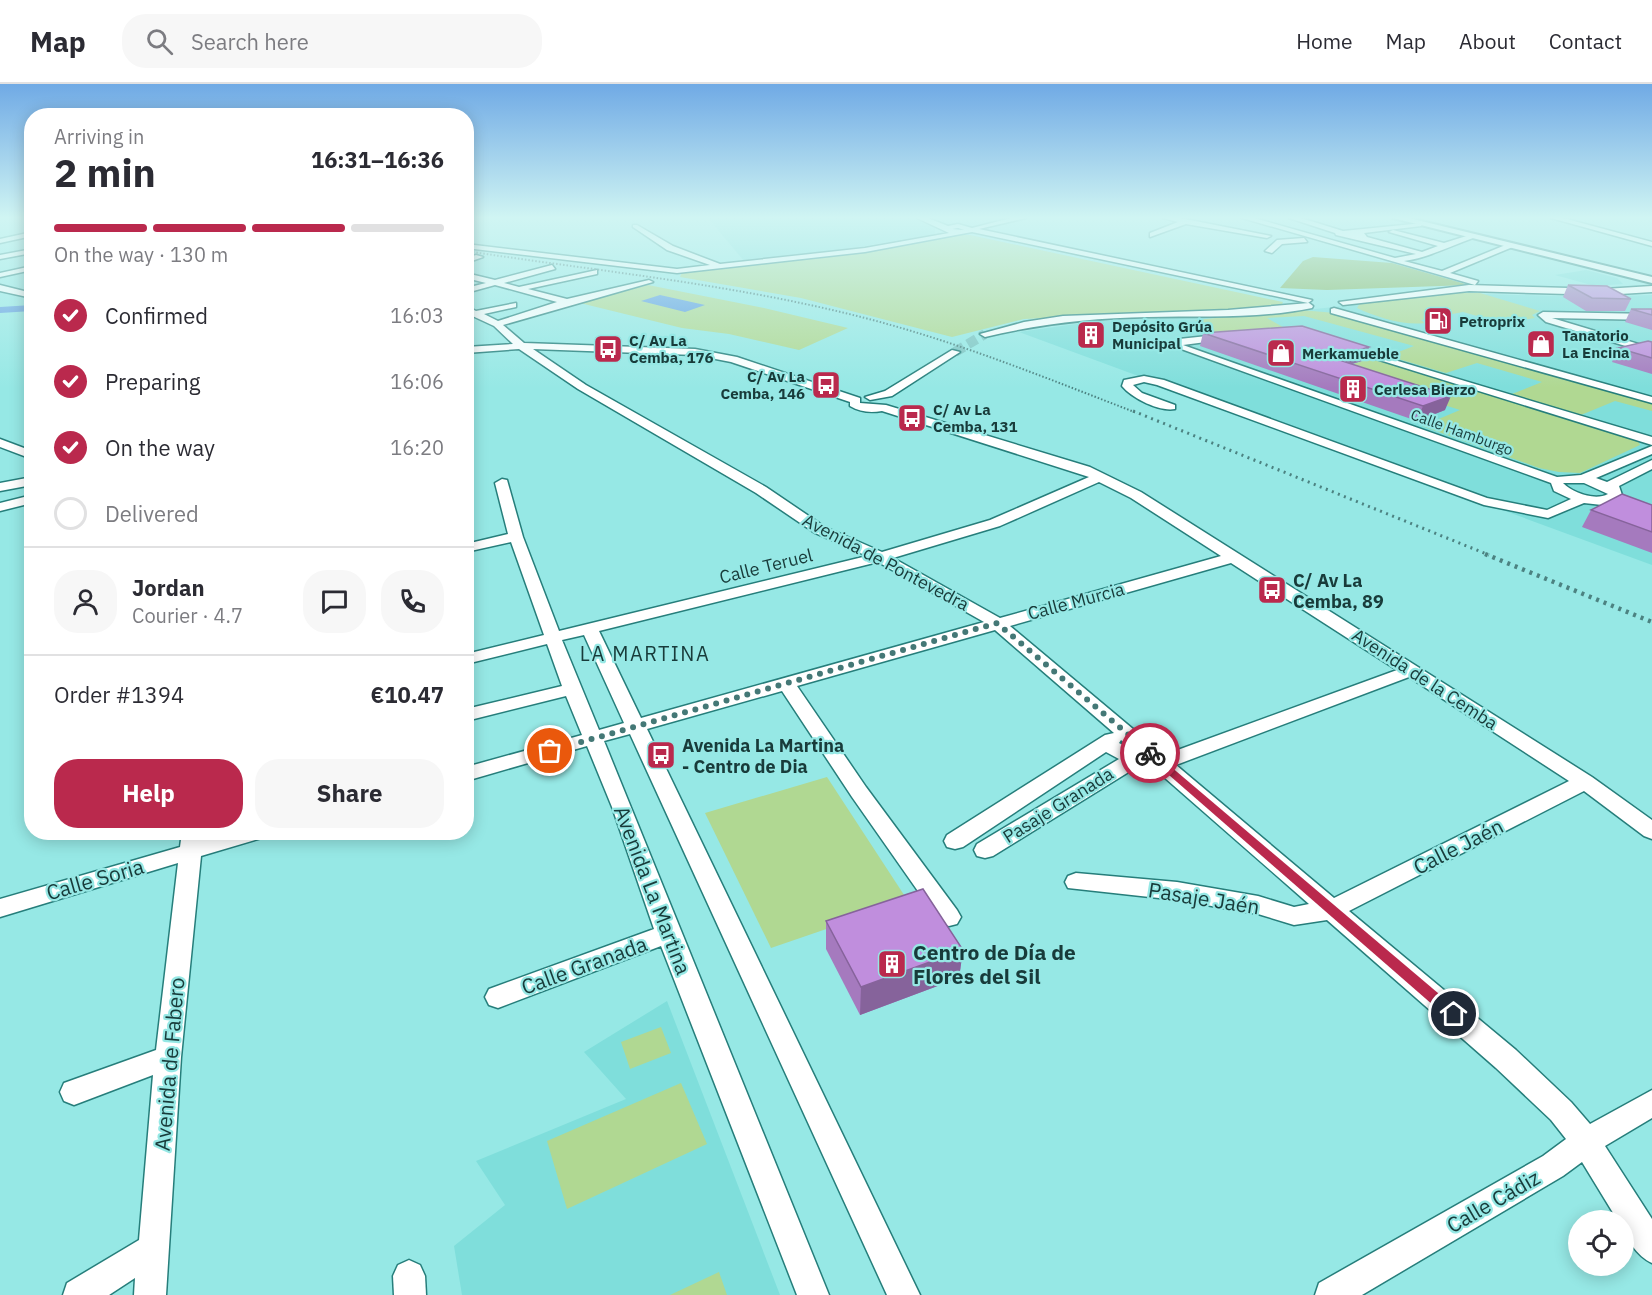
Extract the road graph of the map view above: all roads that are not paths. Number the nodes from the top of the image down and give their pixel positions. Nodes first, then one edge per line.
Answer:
1 (525, 275) edge
2 (583, 275) edge
3 (1171, 275) edge
4 (1175, 275) edge
5 (1444, 275) edge
6 (1625, 275) edge
7 (629, 277) dead end
8 (474, 278) edge
9 (1652, 282) edge
10 (495, 283) junction
11 (24, 285) edge
12 (1488, 288) junction
13 (3, 289) edge
14 (474, 289) edge
15 (518, 289) junction
16 (1652, 291) edge
17 (1425, 293) junction
18 (24, 294) edge
19 (491, 294) dead end
20 (474, 298) edge
21 (1286, 298) junction
22 (1320, 298) dead end
23 (567, 302) junction
24 (513, 305) dead end
25 (1312, 305) junction
26 (1333, 305) junction
27 (1345, 306) junction
28 (1291, 308) junction
29 (474, 312) edge
30 (477, 313) junction
31 (1652, 316) edge
32 (497, 324) junction
33 (985, 334) tunnel mouth
34 (1244, 336) edge
35 (1332, 343) edge
36 (521, 346) junction
37 (474, 349) edge
38 (1652, 351) edge
39 (955, 352) tunnel mouth
40 (1652, 398) edge
41 (856, 400) junction
42 (885, 400) junction
43 (1171, 407) dead end
44 (1652, 441) edge
45 (0, 443) edge
46 (1652, 450) edge
47 (24, 452) edge
48 (1652, 464) edge
49 (1101, 477) junction
50 (1583, 479) junction
51 (24, 482) edge
52 (502, 483) dead end
53 (1558, 485) junction
54 (0, 487) edge
55 (1616, 497) junction
56 (1584, 498) junction
57 (24, 501) edge
58 (0, 507) edge
59 (1526, 510) junction
60 (516, 537) junction
61 (474, 546) edge
62 (1235, 557) junction
63 (881, 558) junction
64 (997, 623) junction
65 (590, 630) junction
66 (555, 638) junction
67 (474, 657) edge
68 (1412, 670) junction
69 (786, 683) junction
70 (572, 689) junction
71 (474, 713) edge
72 (635, 726) junction
73 (1125, 731) junction
74 (592, 739) junction
75 (1103, 745) junction
76 (1162, 763) junction
77 (474, 772) edge
78 (1585, 782) junction
79 (1652, 831) edge
80 (955, 841) dead end
81 (192, 842) edge
82 (985, 850) dead end
83 (1076, 882) dead end
84 (0, 908) edge
85 (1330, 910) junction
86 (949, 917) dead end
87 (669, 933) junction
88 (498, 997) dead end
89 (168, 1057) junction
90 (74, 1092) dead end
91 (1652, 1103) edge
92 (1586, 1142) junction
93 (154, 1248) junction
94 (1652, 1248) edge
95 (79, 1295) edge
96 (150, 1295) edge
97 (813, 1295) edge
98 (904, 1295) edge
99 (1331, 1295) edge

1 - 10 street
2 - 15 street
3 - 25 street
4 - 21 street
5 - 12 street
6 - 9 main road
7 - 23 street
8 - 10 street
10 - 14 street
10 - 15 street
11 - 13 street
12 - 16 street
12 - 17 street
13 - 18 street
15 - 23 street
16 - 17 street
17 - 27 street
19 - 20 street
21 - 25 street
21 - 28 street
22 - 25 street
23 - 32 street
24 - 30 street
25 - 26 street
25 - 28 street
26 - 27 street
26 - 40 street
27 - 40 street
28 - 33 street
29 - 30 street, Avenida de Pontevedra
30 - 32 street, Avenida de Pontevedra
31 - 38 street
32 - 36 street, Avenida de Pontevedra
34 - 53 street, Calle Hamburgo
35 - 44 street
36 - 37 street
36 - 41 street
36 - 63 street, Avenida de Pontevedra
39 - 42 street
41 - 42 street
41 - 42 street
42 - 49 street, Avenida de la Cemba
43 - 59 street
45 - 47 street
46 - 50 street
48 - 55 street
49 - 62 street, Avenida de la Cemba
49 - 63 street, Calle Teruel
50 - 53 street
50 - 55 street
51 - 54 street
52 - 60 street, Avenida La Martina
53 - 56 street
53 - 59 street
55 - 56 street
56 - 59 street
57 - 58 street
60 - 61 street
60 - 66 street, Avenida La Martina
62 - 64 street, Calle Murcia
62 - 68 street, Avenida de la Cemba
63 - 64 street, Avenida de Pontevedra
63 - 65 street, Calle Teruel
64 - 69 street, Calle Murcia
64 - 73 street, Avenida de Pontevedra
65 - 66 street, Calle Teruel
65 - 72 street
66 - 67 street, Calle Teruel
66 - 70 street, Avenida La Martina
68 - 76 street
68 - 78 street, Avenida de la Cemba
69 - 72 street, Calle Murcia
69 - 86 street
70 - 71 street
70 - 74 street, Avenida La Martina
72 - 74 street, Calle Murcia
72 - 98 street
73 - 75 street
73 - 76 street, Avenida de Pontevedra
74 - 77 street, Calle Murcia
74 - 87 street, Avenida La Martina
75 - 80 street
75 - 82 street, Pasaje Granada
76 - 85 street, Avenida de Pontevedra
78 - 79 street, Avenida de la Cemba
78 - 85 street, Calle Jaén
81 - 84 street, Calle Soria
81 - 89 street, Avenida de Fabero
83 - 85 street, Pasaje Jaén
85 - 92 street, Avenida de Pontevedra
87 - 88 street, Calle Granada
87 - 97 street, Avenida La Martina
89 - 90 street
89 - 93 street, Avenida de Fabero
91 - 92 street, Calle Cádiz
92 - 94 street, Avenida de Pontevedra
92 - 99 street, Calle Cádiz
93 - 95 street
93 - 96 street, Avenida de Fabero

